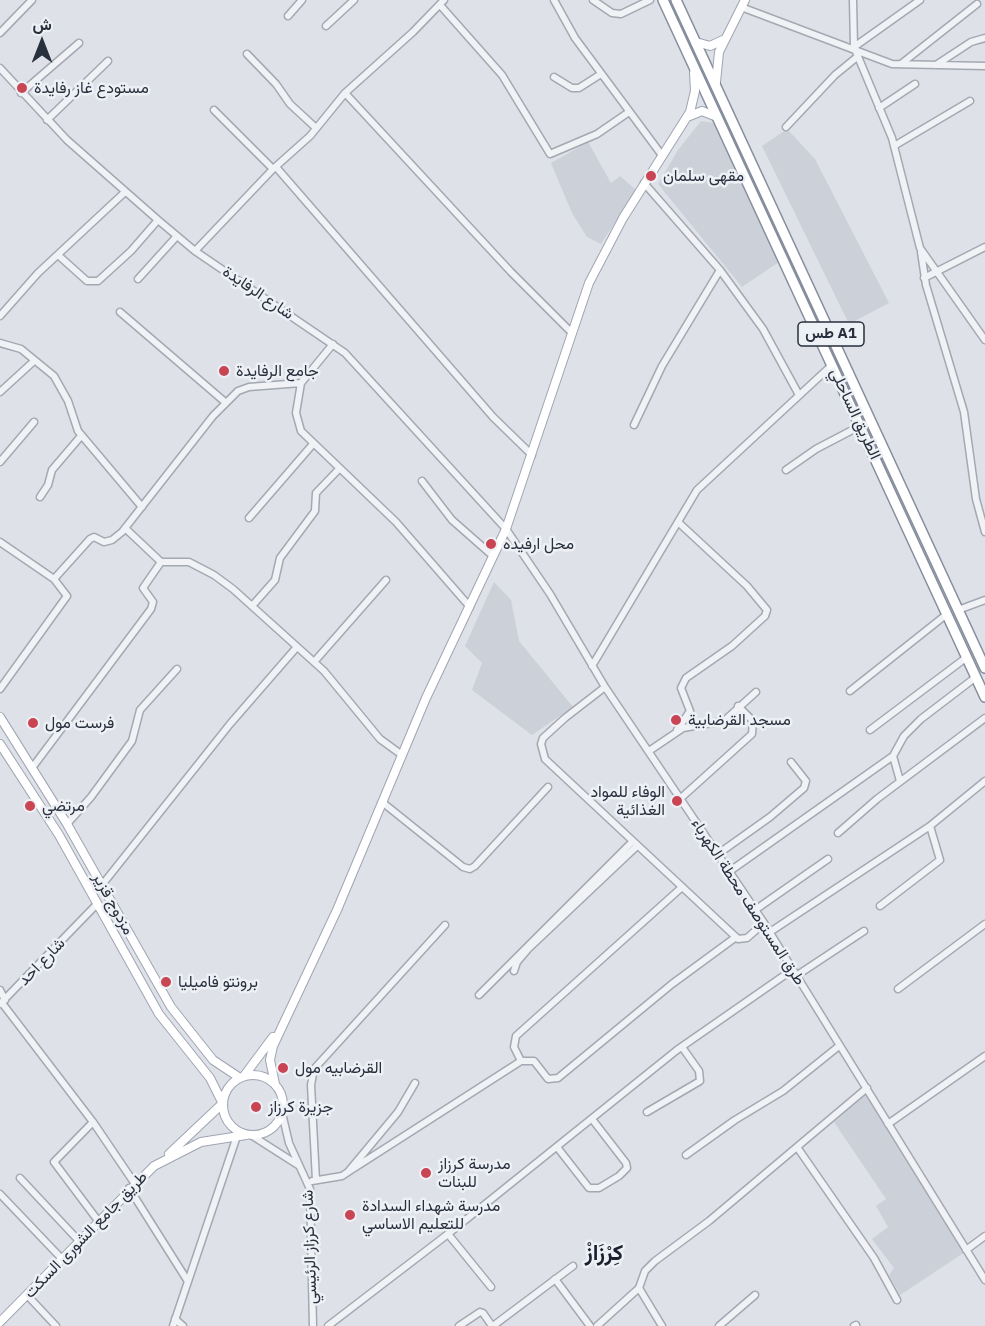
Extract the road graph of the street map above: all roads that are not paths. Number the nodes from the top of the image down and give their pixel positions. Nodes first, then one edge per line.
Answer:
1 (32, 0) edge
2 (302, 0) edge
3 (354, 0) edge
4 (554, 0) edge
5 (592, 0) edge
6 (650, 0) edge
7 (663, 0) edge
8 (676, 0) edge
9 (853, 0) edge
10 (920, 0) edge
11 (442, 3) edge
12 (743, 4) edge
13 (977, 4) dead end
14 (288, 16) dead end
15 (326, 26) dead end
16 (0, 33) edge
17 (726, 37) junction
18 (985, 38) edge
19 (696, 42) junction
20 (79, 43) dead end
21 (854, 47) junction
22 (247, 54) dead end
23 (857, 57) junction
24 (108, 61) dead end
25 (691, 63) junction
26 (901, 64) junction
27 (935, 65) junction
28 (985, 66) edge
29 (0, 68) edge
30 (601, 74) junction
31 (554, 77) dead end
32 (915, 84) dead end
33 (716, 85) junction
34 (21, 93) junction
35 (345, 93) junction
36 (970, 101) dead end
37 (879, 108) junction
38 (214, 110) dead end
39 (629, 112) junction
40 (686, 118) junction
41 (47, 120) junction
42 (721, 121) junction
43 (786, 127) dead end
44 (316, 128) junction
45 (894, 146) junction
46 (661, 154) junction
47 (274, 168) junction
48 (644, 183) junction
49 (125, 192) junction
50 (158, 220) junction
51 (177, 236) junction
52 (985, 246) edge
53 (920, 248) junction
54 (195, 251) junction
55 (58, 255) junction
56 (720, 270) junction
57 (936, 273) junction
58 (138, 279) dead end
59 (924, 279) junction
60 (120, 312) dead end
61 (0, 316) edge
62 (570, 331) junction
63 (985, 339) edge
64 (0, 343) edge
65 (333, 344) junction
66 (34, 361) junction
67 (832, 365) junction
68 (302, 383) junction
69 (0, 392) edge
70 (799, 395) junction
71 (225, 402) junction
72 (34, 422) dead end
73 (634, 425) dead end
74 (861, 426) junction
75 (81, 436) junction
76 (313, 444) junction
77 (532, 454) junction
78 (0, 462) edge
79 (339, 469) junction
80 (786, 470) dead end
81 (422, 481) dead end
82 (40, 497) dead end
83 (142, 507) junction
84 (249, 518) dead end
85 (678, 522) junction
86 (125, 528) junction
87 (506, 529) junction
88 (985, 532) edge
89 (0, 542) edge
90 (493, 556) junction
91 (161, 562) junction
92 (54, 579) junction
93 (386, 580) dead end
94 (985, 600) edge
95 (252, 606) junction
96 (470, 607) junction
97 (958, 610) junction
98 (947, 614) junction
99 (296, 648) junction
100 (967, 657) junction
101 (314, 662) junction
102 (592, 666) junction
103 (177, 669) dead end
104 (985, 669) edge
105 (976, 677) junction
106 (605, 687) junction
107 (0, 689) edge
108 (850, 691) dead end
109 (756, 692) dead end
110 (985, 697) edge
111 (738, 706) junction
112 (0, 717) edge
113 (985, 718) edge
114 (676, 730) junction
115 (870, 730) dead end
116 (0, 744) edge
117 (649, 751) junction
118 (402, 755) junction
119 (893, 756) junction
120 (791, 762) dead end
121 (32, 768) junction
122 (985, 781) edge
123 (900, 782) junction
124 (548, 787) dead end
125 (681, 798) junction
126 (382, 802) junction
127 (67, 824) junction
128 (930, 826) junction
129 (838, 833) dead end
130 (635, 844) junction
131 (718, 854) junction
132 (828, 859) dead end
133 (92, 868) junction
134 (730, 871) junction
135 (81, 874) junction
136 (102, 885) junction
137 (681, 888) junction
138 (97, 904) junction
139 (880, 906) dead end
140 (755, 910) junction
141 (764, 923) junction
142 (985, 924) edge
143 (445, 925) dead end
144 (864, 931) dead end
145 (770, 932) junction
146 (736, 937) junction
147 (514, 970) dead end
148 (794, 973) junction
149 (0, 990) edge
150 (898, 990) dead end
151 (479, 995) dead end
152 (2, 1002) edge
153 (285, 1019) junction
154 (839, 1046) junction
155 (682, 1047) junction
156 (985, 1056) edge
157 (521, 1061) junction
158 (242, 1077) junction
159 (414, 1083) dead end
160 (275, 1084) junction
161 (867, 1088) junction
162 (222, 1103) junction
163 (647, 1112) dead end
164 (282, 1113) junction
165 (592, 1119) junction
166 (93, 1122) junction
167 (888, 1124) junction
168 (244, 1135) junction
169 (797, 1147) junction
170 (556, 1148) junction
171 (686, 1155) dead end
172 (164, 1159) junction
173 (302, 1170) junction
174 (348, 1172) junction
175 (20, 1178) dead end
176 (316, 1180) junction
177 (308, 1182) junction
178 (132, 1186) junction
179 (0, 1194) edge
180 (99, 1221) junction
181 (448, 1234) junction
182 (985, 1236) edge
183 (80, 1242) junction
184 (966, 1250) junction
185 (63, 1260) junction
186 (573, 1266) dead end
187 (555, 1279) junction
188 (187, 1280) junction
189 (985, 1280) edge
190 (491, 1287) dead end
191 (639, 1288) junction
192 (27, 1295) junction
193 (755, 1295) dead end
194 (897, 1300) dead end
195 (0, 1322) edge
196 (174, 1323) edge
197 (56, 1326) edge
198 (183, 1326) edge
199 (313, 1326) edge
200 (328, 1326) edge
201 (459, 1326) edge
202 (492, 1326) edge
203 (590, 1326) edge
204 (597, 1326) edge
205 (662, 1326) edge
206 (718, 1326) edge

1 - 16 street
2 - 14 street
3 - 15 street
4 - 30 street
5 - 6 street
7 - 25 highway, الطريق الساحلي
8 - 19 highway, الطريق الساحلي / طس A1
9 - 21 street
10 - 21 street
11 - 35 street
11 - 39 street
12 - 17 main road
12 - 21 street
13 - 26 street
17 - 19 main road
17 - 33 main road
18 - 27 street
19 - 33 highway, الطريق الساحلي / طس A1
20 - 34 street
21 - 23 street
21 - 26 street
22 - 44 street
23 - 37 street
23 - 43 street
24 - 41 street
25 - 40 main road
25 - 42 highway, الطريق الساحلي / طس A1
26 - 27 street
27 - 28 street
29 - 34 street, شارع الرفايدة
30 - 31 street
30 - 39 street
32 - 37 street
33 - 97 highway, الطريق الساحلي / طس A1
34 - 41 street, شارع الرفايدة
35 - 44 street
35 - 62 street
36 - 45 street
37 - 45 street
38 - 47 street
39 - 46 street
40 - 42 main road
40 - 46 main road
41 - 49 street, شارع الرفايدة
42 - 67 highway, الطريق الساحلي / طس A1
44 - 47 street
45 - 53 street
46 - 48 main road
47 - 54 street
47 - 77 street
48 - 56 street
48 - 62 main road
49 - 50 street, شارع الرفايدة
49 - 55 street
50 - 51 street, شارع الرفايدة
50 - 55 street
51 - 54 street, شارع الرفايدة
51 - 58 street
52 - 57 street
53 - 57 street
53 - 59 street
54 - 65 street, شارع الرفايدة
55 - 61 street
56 - 70 street
56 - 73 street
57 - 59 street
57 - 63 street
59 - 88 street
60 - 71 street
62 - 77 main road
64 - 66 street
65 - 68 street
65 - 87 street, شارع الرفايدة
66 - 69 street
66 - 75 street
67 - 70 street
67 - 74 highway, الطريق الساحلي / طس A1
68 - 71 street
68 - 76 street
70 - 85 street
71 - 83 street
72 - 78 street
74 - 80 street
74 - 98 highway, الطريق الساحلي / طس A1
75 - 82 street
75 - 83 street
76 - 79 street
76 - 84 street
77 - 87 main road
79 - 95 street
79 - 96 street
81 - 90 street
83 - 86 street
85 - 102 street
85 - 114 street
86 - 91 street
86 - 92 street
87 - 90 main road
87 - 102 street, طرق المستوصف محطة الكهرباء
89 - 92 street
90 - 96 main road
91 - 95 street
91 - 121 street
92 - 107 street
93 - 101 street
94 - 97 street
95 - 99 street
96 - 118 main road
97 - 104 highway, الطريق الساحلي / طس A1
98 - 100 highway, الطريق الساحلي / طس A1
98 - 108 street
99 - 101 street
99 - 136 street
100 - 105 highway, الطريق الساحلي / طس A1
100 - 115 street
101 - 118 street
102 - 106 street, طرق المستوصف محطة الكهرباء
103 - 127 street
105 - 110 highway, الطريق الساحلي / طس A1
105 - 119 street
106 - 117 street, طرق المستوصف محطة الكهرباء
106 - 130 street
109 - 111 street
111 - 114 street
111 - 125 street
112 - 121 main road, مزدوج قزير
113 - 123 street
114 - 117 street
116 - 135 main road, مزدوج قزير
117 - 125 street, طرق المستوصف محطة الكهرباء
118 - 126 main road
119 - 123 street
119 - 134 street
120 - 131 street
121 - 127 main road, مزدوج قزير
122 - 128 street
123 - 129 street
124 - 126 street
125 - 131 street, طرق المستوصف محطة الكهرباء
126 - 153 main road
127 - 133 main road, مزدوج قزير
128 - 139 street
128 - 145 street
130 - 137 street
130 - 147 street
130 - 151 street
131 - 134 street, طرق المستوصف محطة الكهرباء
132 - 140 street
133 - 135 main road
133 - 136 main road, مزدوج قزير
134 - 140 street, طرق المستوصف محطة الكهرباء
135 - 138 main road, مزدوج قزير
136 - 158 main road, مزدوج قزير
137 - 146 street
137 - 157 street
138 - 152 street, شارع احد
138 - 162 main road, مزدوج قزير
140 - 141 street, طرق المستوصف محطة الكهرباء
141 - 145 street, طرق المستوصف محطة الكهرباء
141 - 146 street
142 - 150 street
143 - 176 street
144 - 148 street
145 - 148 street, طرق المستوصف محطة الكهرباء
146 - 157 street
148 - 154 street, طرق المستوصف محطة الكهرباء
148 - 155 street
149 - 152 street
152 - 166 street
153 - 158 main road
153 - 160 main road
154 - 161 street, طرق المستوصف محطة الكهرباء
154 - 171 street
155 - 163 street
155 - 165 street
156 - 167 street
157 - 174 street
158 - 160 main road
158 - 162 main road
159 - 174 street
160 - 164 main road
161 - 167 street, طرق المستوصف محطة الكهرباء
161 - 169 street
162 - 168 main road
162 - 172 main road
164 - 168 main road
164 - 173 street, شارع كرزاز الرئيسي
165 - 170 street
165 - 170 street
166 - 178 street
166 - 180 street
167 - 184 street, طرق المستوصف محطة الكهرباء
168 - 172 main road, طريق جامع الشورى السكت
168 - 173 street, شارع كرزاز الرئيسي
168 - 188 street
169 - 191 street
169 - 194 street
170 - 181 street
172 - 178 main road, طريق جامع الشورى السكت
173 - 177 street, شارع كرزاز الرئيسي
174 - 176 street
175 - 183 street
176 - 177 street
177 - 199 street, شارع كرزاز الرئيسي
178 - 180 main road, طريق جامع الشورى السكت
178 - 188 street
179 - 185 street
180 - 183 main road, طريق جامع الشورى السكت
181 - 190 street
181 - 200 street
182 - 184 street
183 - 185 main road, طريق جامع الشورى السكت
184 - 189 street, طرق المستوصف محطة الكهرباء
185 - 192 main road, طريق جامع الشورى السكت
186 - 187 street
187 - 202 street
187 - 203 street
188 - 196 street
191 - 204 street
191 - 205 street
192 - 195 main road, طريق جامع الشورى السكت
192 - 197 street
193 - 206 street
196 - 198 street
201 - 202 street

